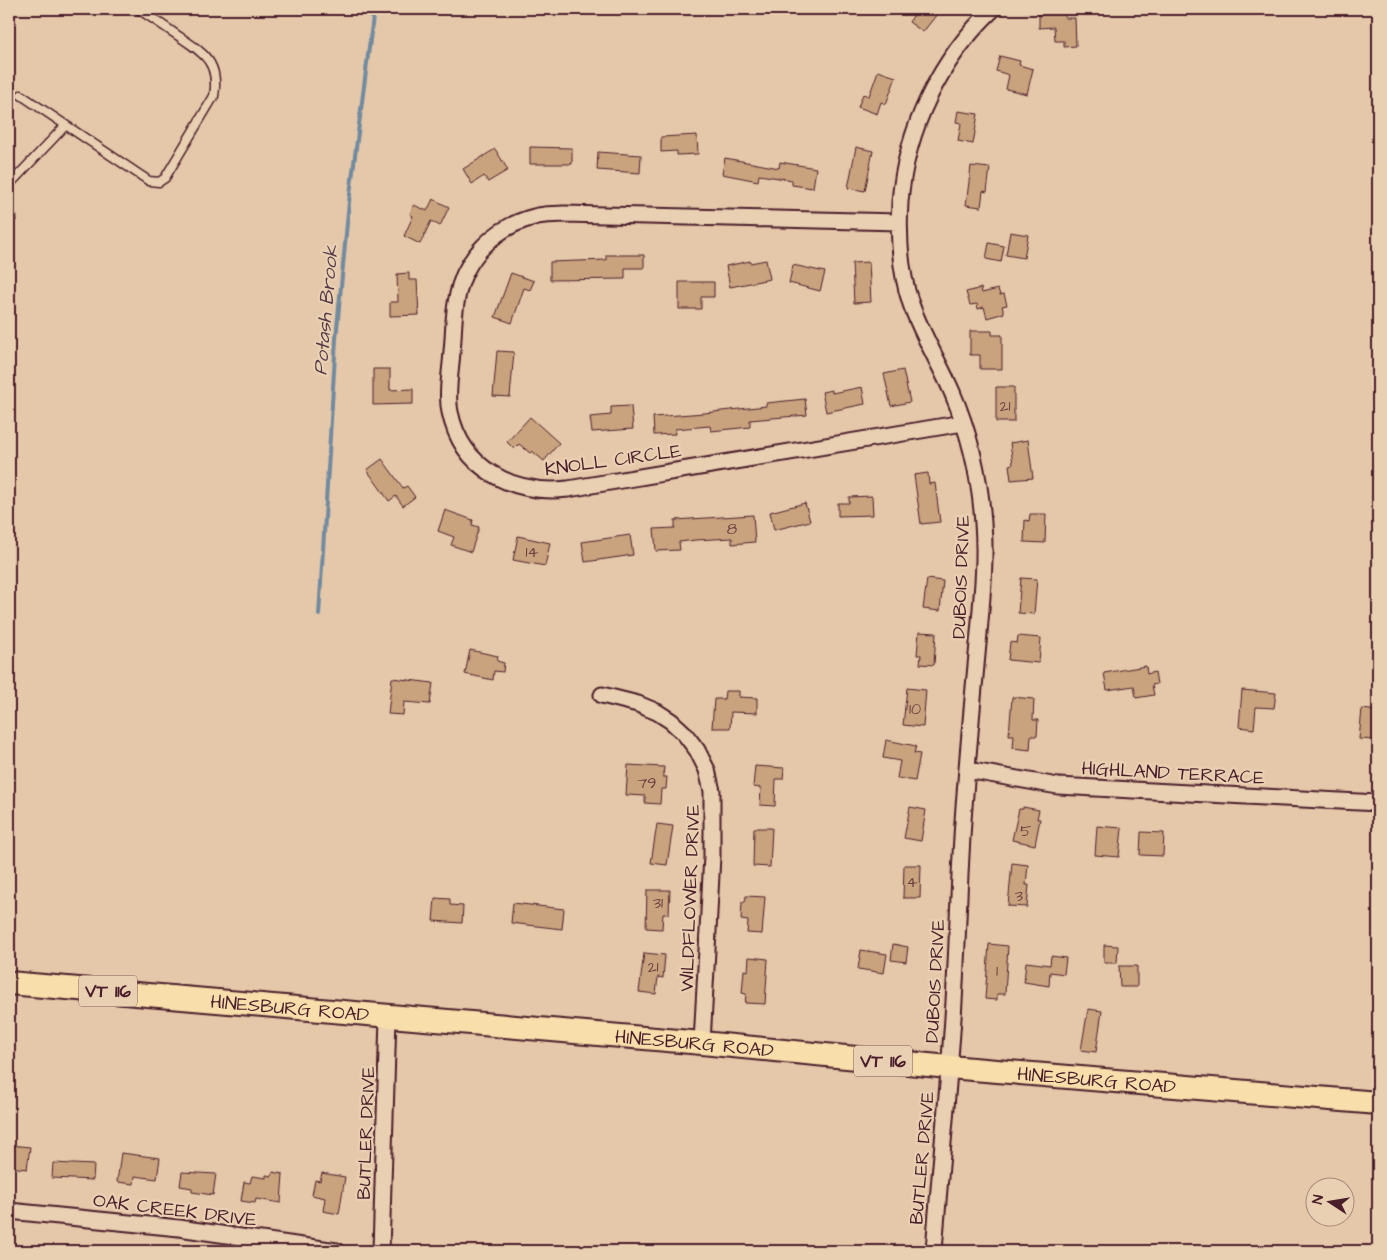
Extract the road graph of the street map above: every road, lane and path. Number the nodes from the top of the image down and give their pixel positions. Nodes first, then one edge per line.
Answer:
1 (138, 9) edge
2 (994, 9) edge
3 (21, 95) dead end
4 (65, 126) junction
5 (9, 185) edge
6 (899, 222) junction
7 (964, 423) junction
8 (602, 695) dead end
9 (967, 770) junction
10 (1378, 803) edge
11 (9, 982) edge
12 (388, 1017) junction
13 (702, 1043) junction
14 (949, 1067) junction
15 (1378, 1103) edge
16 (9, 1211) edge
17 (337, 1251) edge
18 (381, 1251) edge
19 (934, 1251) edge

1 - 4 lane
2 - 6 street, DUBOIS DRIVE
3 - 4 lane
4 - 5 lane
6 - 7 street, DUBOIS DRIVE
6 - 7 street, KNOLL CIRCLE
7 - 9 street, DUBOIS DRIVE
8 - 13 street, WILDFLOWER DRIVE
9 - 10 street, HIGHLAND TERRACE
9 - 14 street, DUBOIS DRIVE
11 - 12 main road, HINESBURG ROAD / VT 116
12 - 13 main road, HINESBURG ROAD / VT 116
12 - 18 street, BUTLER DRIVE
13 - 14 main road, HINESBURG ROAD / VT 116
14 - 15 main road, HINESBURG ROAD / VT 116
14 - 19 street, BUTLER DRIVE
16 - 17 street, OAK CREEK DRIVE

